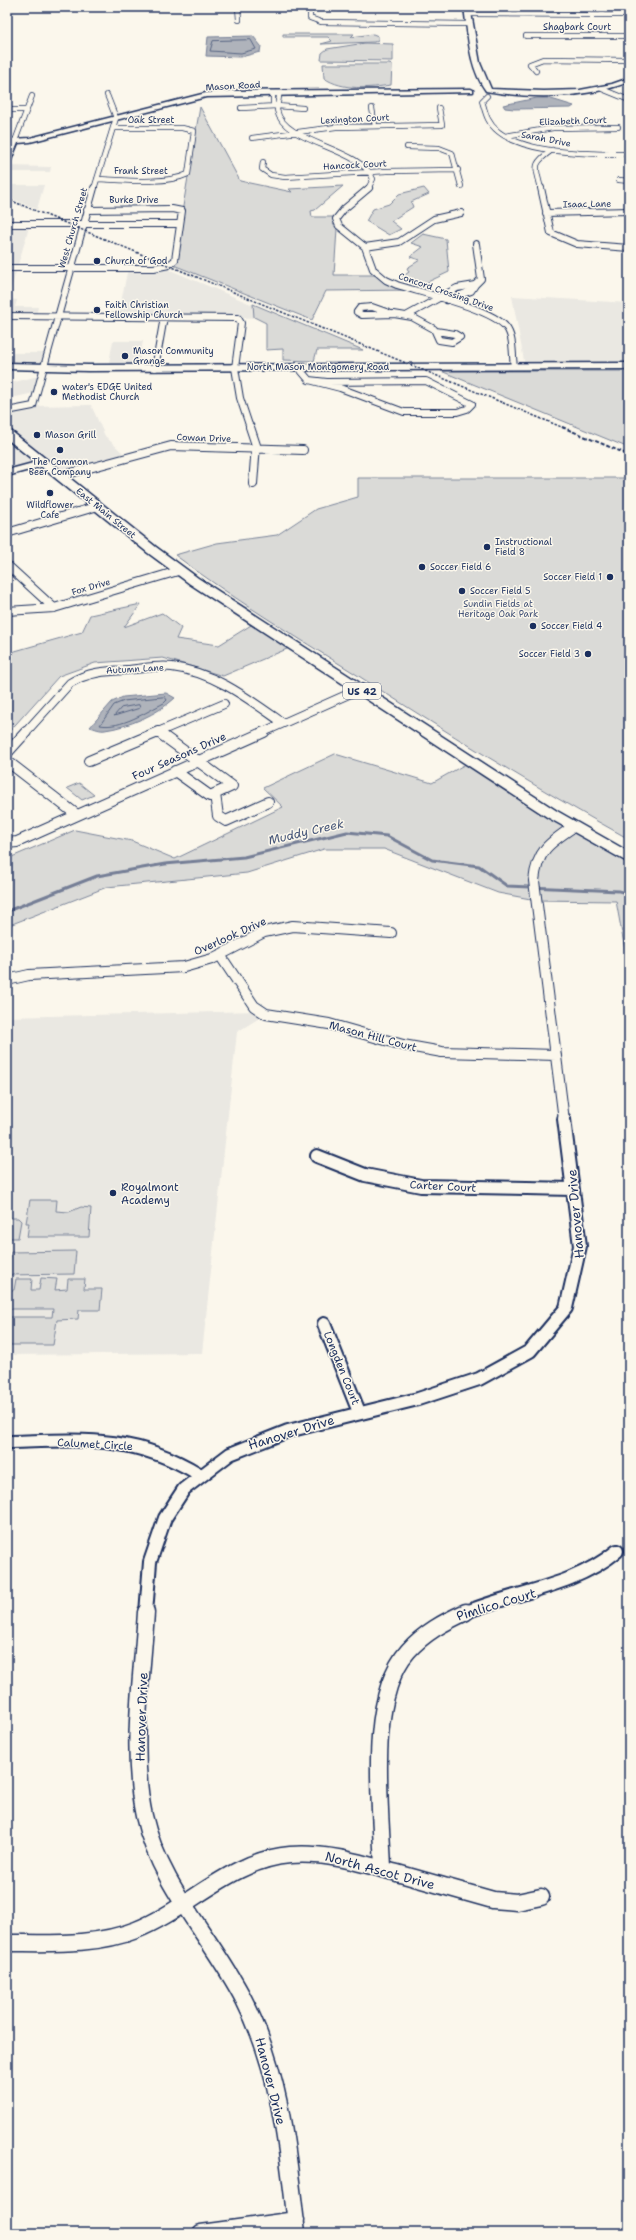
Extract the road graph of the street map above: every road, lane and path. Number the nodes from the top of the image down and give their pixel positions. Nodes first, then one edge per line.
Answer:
1 (238, 7) edge
2 (310, 7) edge
3 (467, 10) edge
4 (624, 15) dead end
5 (238, 20) dead end
6 (470, 23) junction
7 (526, 36) dead end
8 (629, 36) edge
9 (629, 60) edge
10 (479, 69) junction
11 (536, 71) dead end
12 (629, 80) edge
13 (602, 89) junction
14 (276, 93) junction
15 (474, 93) junction
16 (107, 95) dead end
17 (488, 95) junction
18 (32, 96) dead end
19 (629, 100) edge
20 (277, 106) junction
21 (241, 108) dead end
22 (303, 108) dead end
23 (372, 108) dead end
24 (439, 108) dead end
25 (7, 110) edge
26 (26, 110) junction
27 (116, 118) junction
28 (375, 126) junction
29 (618, 127) dead end
30 (113, 128) junction
31 (296, 133) junction
32 (505, 136) junction
33 (252, 138) dead end
34 (7, 141) edge
35 (16, 141) junction
36 (407, 147) dead end
37 (552, 150) junction
38 (629, 154) edge
39 (7, 160) edge
40 (263, 162) dead end
41 (458, 170) junction
42 (371, 172) junction
43 (186, 177) joint
44 (97, 179) junction
45 (619, 180) dead end
46 (629, 181) edge
47 (461, 186) dead end
48 (88, 210) junction
49 (629, 211) edge
50 (461, 213) dead end
51 (546, 213) junction
52 (7, 224) edge
53 (83, 224) junction
54 (180, 224) junction
55 (476, 244) dead end
56 (365, 247) junction
57 (626, 248) edge
58 (628, 257) dead end
59 (7, 268) edge
60 (72, 268) junction
61 (443, 300) junction
62 (389, 313) dead end
63 (7, 316) edge
64 (58, 316) junction
65 (410, 316) junction
66 (164, 317) junction
67 (436, 331) dead end
68 (7, 366) edge
69 (298, 366) junction
70 (514, 366) junction
71 (629, 366) edge
72 (44, 367) junction
73 (155, 368) junction
74 (235, 368) junction
75 (309, 380) junction
76 (7, 411) edge
77 (7, 433) edge
78 (256, 449) junction
79 (303, 450) dead end
80 (44, 463) junction
81 (7, 473) edge
82 (60, 476) junction
83 (252, 484) dead end
84 (98, 506) junction
85 (7, 533) edge
86 (7, 565) edge
87 (178, 570) junction
88 (54, 608) junction
89 (7, 611) edge
90 (360, 689) junction
91 (224, 704) dead end
92 (283, 723) junction
93 (158, 732) junction
94 (7, 753) edge
95 (7, 761) edge
96 (89, 761) dead end
97 (198, 761) junction
98 (175, 771) junction
99 (214, 794) junction
100 (268, 802) dead end
101 (77, 815) junction
102 (573, 827) junction
103 (7, 843) edge
104 (629, 858) edge
105 (391, 933) dead end
106 (220, 955) junction
107 (7, 980) edge
108 (556, 1055) junction
109 (318, 1156) dead end
110 (573, 1189) junction
111 (324, 1324) dead end
112 (360, 1412) junction
113 (7, 1442) edge
114 (199, 1474) junction
115 (617, 1551) dead end
116 (383, 1868) junction
117 (540, 1897) dead end
118 (183, 1904) junction
119 (7, 1943) edge
120 (296, 2227) edge
121 (201, 2233) edge

1 - 5 street
2 - 6 street
3 - 4 street
3 - 6 main road
6 - 10 main road
7 - 8 street, Shagbark Court
9 - 11 street
10 - 15 main road
10 - 17 main road
12 - 13 main road, Mason Road
13 - 17 main road, Mason Road
13 - 19 street
14 - 15 main road, Mason Road
14 - 20 street
14 - 27 main road, Mason Road
15 - 17 main road, Mason Road
15 - 17 street, Sarah Drive
16 - 27 street
17 - 32 street, Sarah Drive
18 - 26 street
20 - 21 street
20 - 22 street
20 - 31 street
23 - 28 street
24 - 28 street, Lexington Court
25 - 26 street
26 - 35 street
27 - 30 street, West Church Street
27 - 35 main road, Mason Road
28 - 31 street, Lexington Court
29 - 32 street, Elizabeth Court
30 - 43 street, Oak Street
30 - 44 street, West Church Street
31 - 33 street, Lexington Court
31 - 42 street
32 - 37 street, Sarah Drive
34 - 35 street
35 - 39 main road
36 - 41 street
37 - 38 street, Sarah Drive
37 - 51 street
40 - 42 street, Hancock Court
41 - 42 street, Hancock Court
41 - 47 street
42 - 56 street
43 - 44 street, Frank Street
44 - 48 street, West Church Street
45 - 46 street
48 - 53 street, West Church Street
48 - 54 street, Burke Drive
49 - 51 street, Isaac Lane
50 - 56 street
51 - 57 street
52 - 53 street
53 - 54 street
53 - 60 street, West Church Street
54 - 60 street
55 - 61 street
56 - 61 street, Concord Crossing Drive
57 - 58 street
59 - 60 street
60 - 64 street, West Church Street
61 - 65 street
61 - 70 street, Concord Crossing Drive
62 - 65 street
63 - 64 street
64 - 66 street
64 - 72 street, West Church Street
65 - 67 street
66 - 73 street
66 - 74 street
68 - 72 main road, North Mason Montgomery Road
69 - 70 main road, North Mason Montgomery Road
69 - 74 main road, North Mason Montgomery Road
69 - 75 street
70 - 71 main road, North Mason Montgomery Road
72 - 73 main road, North Mason Montgomery Road
72 - 76 street, West Church Street
73 - 74 main road, North Mason Montgomery Road
74 - 78 street
75 - 75 street
77 - 80 main road, East Main Street / US 42
78 - 79 street, Cowan Drive
78 - 82 street, Cowan Drive
78 - 83 street
80 - 81 main road
80 - 82 main road, East Main Street / US 42
82 - 84 main road, East Main Street / US 42
84 - 85 street
84 - 87 main road, East Main Street / US 42
86 - 88 street
87 - 88 street, Fox Drive
87 - 90 main road, East Main Street / US 42
88 - 89 street, Fox Drive
90 - 92 street, Four Seasons Drive
90 - 102 main road, US 42
91 - 93 street
92 - 94 street, Autumn Lane
92 - 97 street, Four Seasons Drive
93 - 96 street
93 - 97 street
95 - 101 street
97 - 98 street, Four Seasons Drive
97 - 99 street
98 - 99 street
98 - 101 street, Four Seasons Drive
99 - 100 street
101 - 103 street, Four Seasons Drive
102 - 104 main road, US 42
102 - 108 street, Hanover Drive
105 - 106 street, Overlook Drive
106 - 107 street, Overlook Drive
106 - 108 street, Mason Hill Court
108 - 110 street, Hanover Drive
109 - 110 street, Carter Court
110 - 112 street, Hanover Drive
111 - 112 street, Longden Court
112 - 114 street, Hanover Drive
113 - 114 street, Calumet Circle
114 - 118 street, Hanover Drive
115 - 116 street, Pimlico Court
116 - 117 street, North Ascot Drive
116 - 118 street, North Ascot Drive
118 - 119 street, North Ascot Drive
118 - 120 street, Hanover Drive
120 - 121 street

